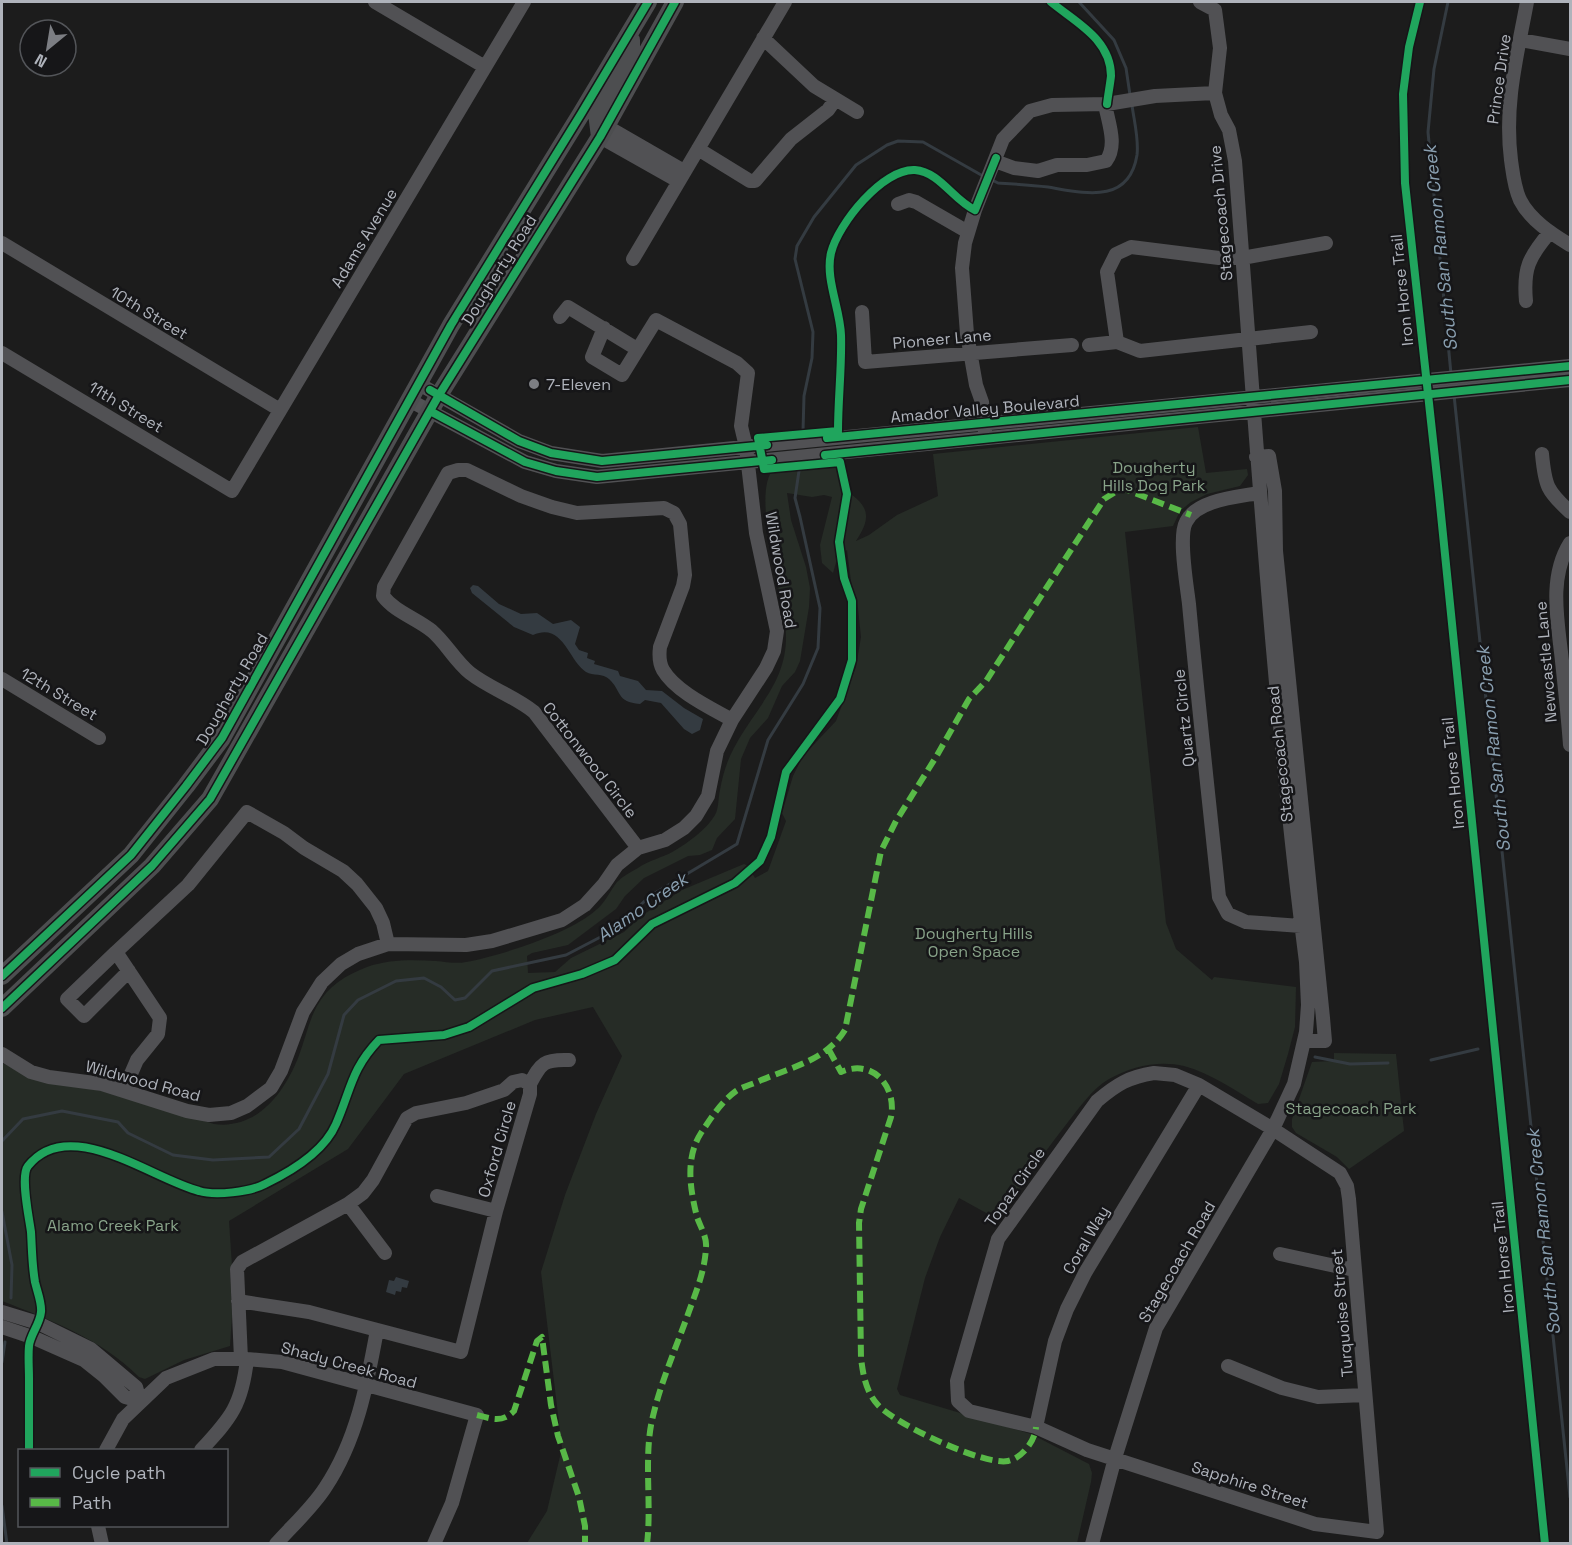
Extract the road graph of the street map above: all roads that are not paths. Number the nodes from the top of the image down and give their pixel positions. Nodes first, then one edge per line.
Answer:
1 (375, 2) edge
2 (524, 2) edge
3 (648, 2) edge
4 (675, 2) edge
5 (785, 2) edge
6 (1200, 2) edge
7 (1527, 2) edge
8 (632, 30) junction
9 (764, 38) junction
10 (1520, 40) junction
11 (1570, 49) edge
12 (485, 67) junction
13 (1215, 93) junction
14 (835, 100) junction
15 (1108, 103) junction
16 (857, 112) dead end
17 (603, 132) junction
18 (698, 149) junction
19 (994, 162) junction
20 (681, 176) junction
21 (898, 204) dead end
22 (968, 232) junction
23 (1550, 232) junction
24 (2, 243) edge
25 (1326, 243) dead end
26 (1570, 245) edge
27 (1242, 258) junction
28 (633, 259) dead end
29 (1526, 300) dead end
30 (862, 312) dead end
31 (560, 317) dead end
32 (604, 328) junction
33 (1311, 332) dead end
34 (1248, 340) junction
35 (1117, 342) junction
36 (1072, 345) dead end
37 (1089, 345) dead end
38 (637, 349) junction
39 (2, 353) edge
40 (970, 353) junction
41 (1570, 366) edge
42 (1477, 374) junction
43 (1570, 380) edge
44 (419, 384) junction
45 (1479, 389) junction
46 (439, 395) junction
47 (1312, 398) junction
48 (409, 400) junction
49 (1254, 404) junction
50 (280, 410) junction
51 (430, 411) junction
52 (985, 430) junction
53 (746, 447) junction
54 (1542, 454) dead end
55 (1256, 457) junction
56 (748, 463) junction
57 (232, 491) joint
58 (1259, 493) junction
59 (1570, 512) edge
60 (1570, 543) edge
61 (1278, 631) junction
62 (2, 679) edge
63 (732, 720) junction
64 (99, 738) dead end
65 (1570, 745) edge
66 (638, 848) junction
67 (1304, 891) junction
68 (1301, 926) junction
69 (42, 939) junction
70 (388, 944) junction
71 (116, 952) junction
72 (129, 971) junction
73 (2, 976) edge
74 (2, 992) edge
75 (2, 1008) edge
76 (1304, 1041) junction
77 (2, 1054) edge
78 (569, 1060) dead end
79 (530, 1084) junction
80 (1199, 1085) junction
81 (124, 1090) junction
82 (1273, 1129) junction
83 (437, 1196) dead end
84 (348, 1204) junction
85 (496, 1211) junction
86 (385, 1253) dead end
87 (1280, 1254) dead end
88 (1354, 1270) junction
89 (238, 1301) junction
90 (2, 1311) edge
91 (2, 1327) edge
92 (377, 1330) junction
93 (244, 1359) junction
94 (1228, 1366) dead end
95 (366, 1386) junction
96 (1365, 1395) junction
97 (140, 1401) junction
98 (1036, 1427) junction
99 (107, 1449) edge
100 (202, 1449) edge
101 (1115, 1458) junction
102 (98, 1527) edge
103 (1377, 1532) joint
104 (102, 1544) edge
105 (276, 1544) edge
106 (434, 1544) edge
107 (1092, 1544) edge

1 - 12 street
2 - 12 street, Adams Avenue
3 - 8 main road, Dougherty Road
4 - 17 main road, Dougherty Road
5 - 9 street
6 - 13 street, Stagecoach Drive
7 - 10 street, Prince Drive
8 - 17 main road
8 - 44 main road, Dougherty Road
9 - 14 street
9 - 18 street
10 - 11 street
10 - 23 street, Prince Drive
12 - 50 street, Adams Avenue
13 - 15 street
13 - 27 street, Stagecoach Drive
14 - 16 street
14 - 18 street
15 - 19 street
15 - 19 street
17 - 20 street
17 - 46 main road, Dougherty Road
18 - 20 street
19 - 22 street
20 - 28 street
21 - 22 street
22 - 40 street
23 - 26 street, Prince Drive
23 - 29 street
24 - 50 street, 10th Street
25 - 27 street
27 - 34 street, Stagecoach Drive
27 - 35 street
30 - 40 street, Pioneer Lane
31 - 32 street
32 - 38 street
32 - 38 street
33 - 34 street
34 - 35 street
34 - 49 street, Stagecoach Drive
35 - 37 street
36 - 40 street, Pioneer Lane
38 - 53 street, Wildwood Road
39 - 57 street, 11th Street
40 - 52 street
41 - 42 street, Amador Valley Boulevard
42 - 45 street
42 - 47 street, Amador Valley Boulevard
43 - 45 street, Amador Valley Boulevard
44 - 46 street, Amador Valley Boulevard
44 - 48 main road, Dougherty Road
45 - 47 street, Amador Valley Boulevard
46 - 51 main road, Dougherty Road
46 - 53 street, Amador Valley Boulevard
47 - 49 street, Amador Valley Boulevard
48 - 51 street, Amador Valley Boulevard
48 - 69 main road, Dougherty Road
49 - 52 street, Amador Valley Boulevard
49 - 55 street, Stagecoach Road
50 - 57 street, Adams Avenue
51 - 56 street, Amador Valley Boulevard
51 - 75 main road, Dougherty Road
52 - 53 street, Amador Valley Boulevard
52 - 56 street, Amador Valley Boulevard
53 - 56 street, Wildwood Road
54 - 59 street
55 - 58 street, Stagecoach Road
55 - 61 street, Stagecoach Road
56 - 63 street, Wildwood Road
58 - 61 street, Stagecoach Road
58 - 68 street, Quartz Circle
60 - 65 street, Newcastle Lane
61 - 67 street, Stagecoach Road
62 - 64 street, 12th Street
63 - 66 street, Wildwood Road
63 - 66 street, Cottonwood Circle
66 - 70 street, Wildwood Road
67 - 68 street, Stagecoach Road
67 - 76 street, Stagecoach Road
68 - 76 street, Stagecoach Road
69 - 73 main road, Dougherty Road
69 - 74 main road
70 - 71 street
70 - 81 street, Wildwood Road
71 - 72 street
71 - 72 street
72 - 81 street
76 - 82 street, Stagecoach Road
77 - 81 street, Wildwood Road
78 - 79 street
79 - 84 street, Oxford Circle
79 - 85 street, Oxford Circle
80 - 82 street, Topaz Circle
80 - 98 street, Coral Way
80 - 98 street, Topaz Circle
82 - 88 street, Turquoise Street
82 - 101 street, Stagecoach Road
83 - 85 street
84 - 86 street
84 - 89 street, Oxford Circle
85 - 92 street, Oxford Circle
87 - 88 street
88 - 96 street, Turquoise Street
89 - 92 street, Oxford Circle
89 - 93 street, Oxford Circle
90 - 97 street
91 - 97 street
92 - 95 street
93 - 95 street, Shady Creek Road
93 - 97 street, Shady Creek Road
93 - 100 street, Oxford Circle
94 - 96 street
95 - 105 street
95 - 106 street, Shady Creek Road
96 - 103 street, Turquoise Street
97 - 99 street, Shady Creek Road
98 - 101 street, Topaz Circle
101 - 103 street, Sapphire Street
101 - 107 street, Stagecoach Road
102 - 104 street

